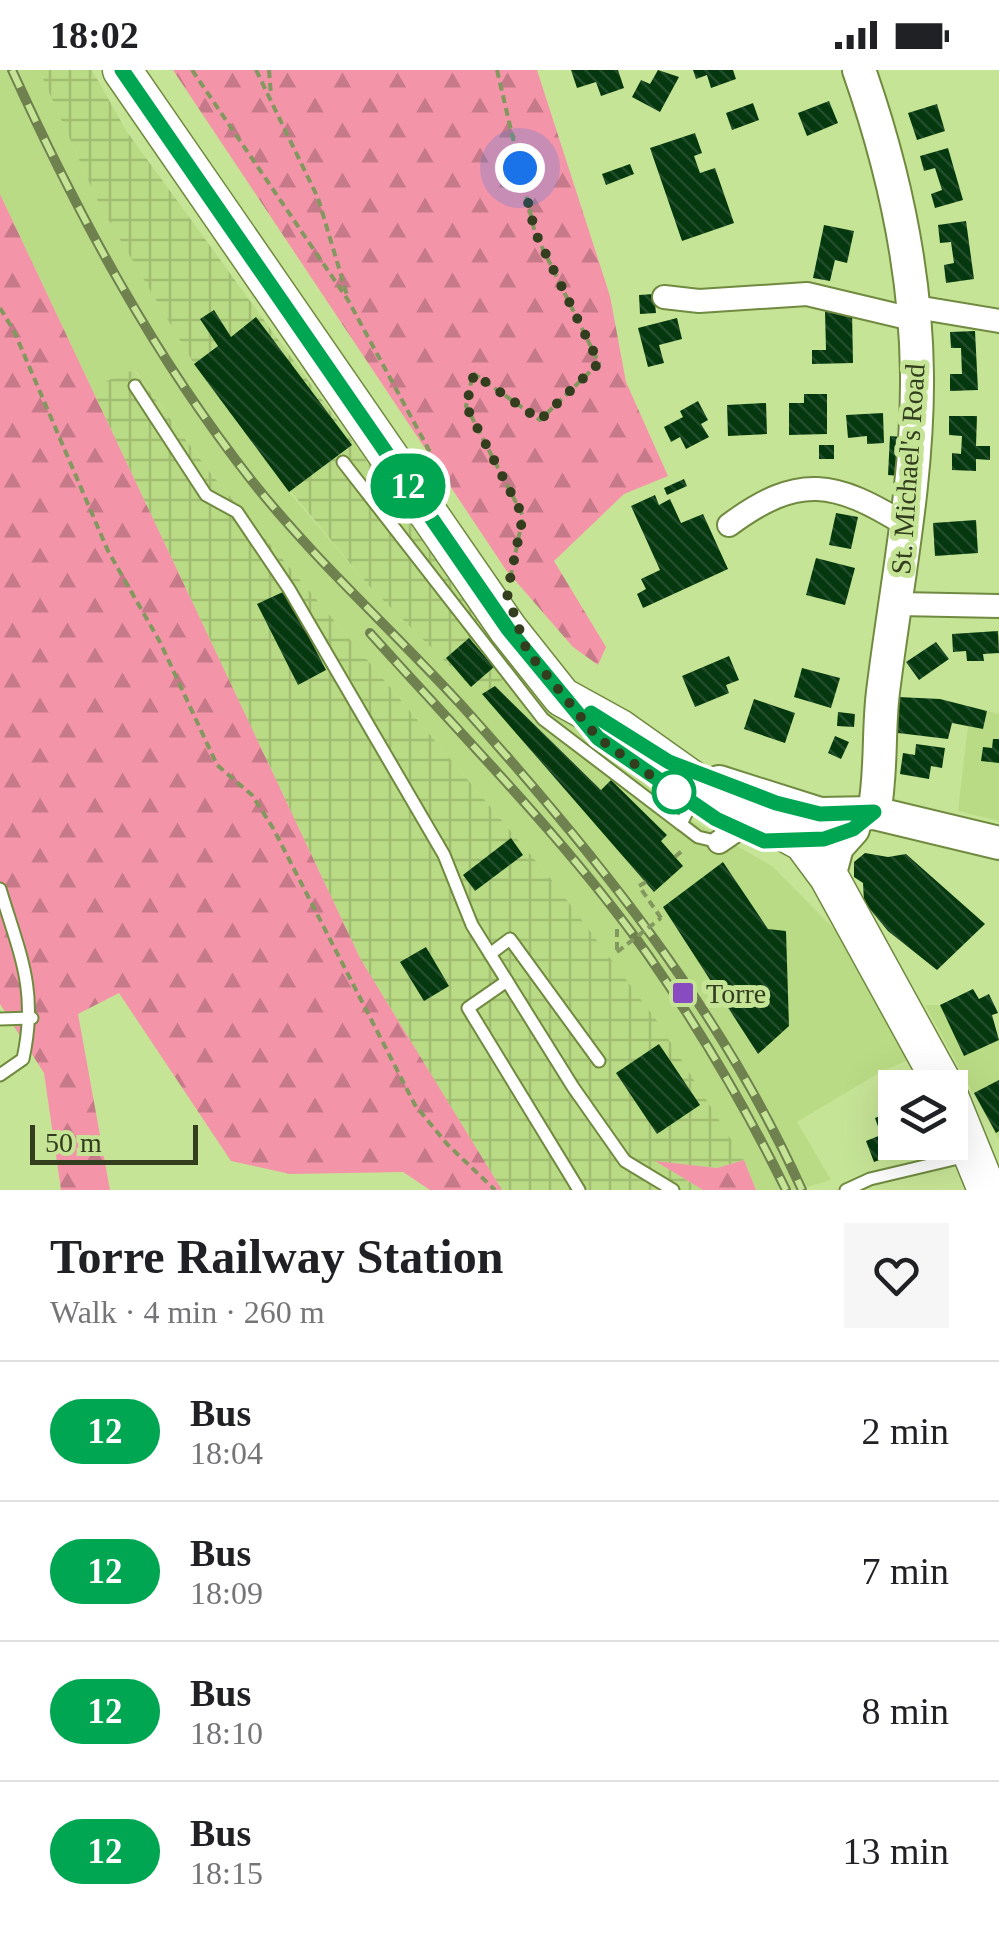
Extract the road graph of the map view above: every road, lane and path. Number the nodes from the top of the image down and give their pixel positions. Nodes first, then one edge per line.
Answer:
1 (122, 70) edge
2 (192, 70) edge
3 (256, 70) edge
4 (269, 70) edge
5 (497, 70) edge
6 (859, 70) edge
7 (271, 102) junction
8 (664, 297) dead end
9 (348, 300) junction
10 (0, 308) edge
11 (911, 313) junction
12 (999, 322) edge
13 (134, 386) dead end
14 (344, 462) dead end
15 (451, 490) dead end
16 (729, 525) dead end
17 (906, 525) junction
18 (507, 594) dead end
19 (899, 604) junction
20 (999, 606) edge
21 (562, 697) junction
22 (722, 816) junction
23 (864, 821) junction
24 (803, 842) junction
25 (999, 843) edge
26 (829, 877) junction
27 (646, 882) dead end
28 (0, 890) edge
29 (849, 915) junction
30 (617, 929) dead end
31 (490, 954) junction
32 (507, 980) junction
33 (32, 1018) junction
34 (0, 1020) edge
35 (599, 1061) dead end
36 (935, 1070) edge
37 (0, 1074) edge
38 (968, 1135) edge
39 (985, 1169) edge
40 (494, 1190) edge
41 (580, 1190) edge
42 (672, 1190) edge
43 (846, 1190) edge

1 - 21 main road
2 - 9 path
3 - 7 path
4 - 7 path
5 - 18 path
6 - 11 street, St. Michael's Road
7 - 9 path
8 - 11 street
9 - 15 path
10 - 40 path
11 - 12 street
11 - 17 street, St. Michael's Road
13 - 31 lane
14 - 22 lane
16 - 17 street
17 - 19 street, St. Michael's Road
19 - 20 street
19 - 23 street, St. Michael's Road
21 - 22 main road
21 - 22 main road
22 - 23 street
22 - 24 main road
22 - 29 main road
23 - 24 street
23 - 25 street
23 - 26 street
24 - 26 main road
26 - 29 main road
27 - 30 path, bridge
28 - 33 lane
29 - 36 main road
31 - 32 lane
31 - 35 lane
32 - 41 lane
32 - 42 lane
33 - 34 lane
33 - 37 lane
38 - 39 main road
39 - 43 lane

